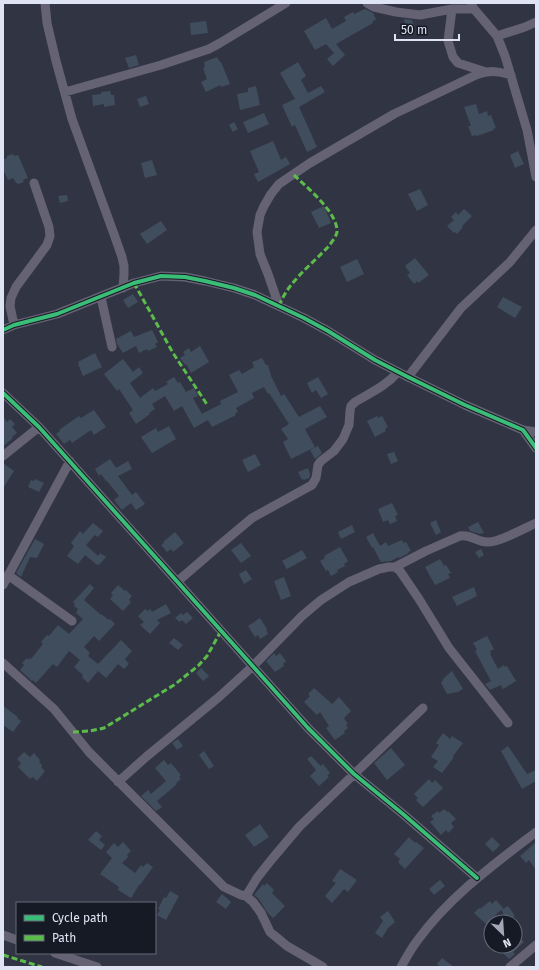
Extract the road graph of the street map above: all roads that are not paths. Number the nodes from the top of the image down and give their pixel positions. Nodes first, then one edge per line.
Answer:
1 (45, 3) edge
2 (286, 3) edge
3 (367, 3) edge
4 (473, 6) edge
5 (452, 9) junction
6 (536, 22) edge
7 (497, 36) junction
8 (486, 72) junction
9 (511, 75) junction
10 (65, 92) junction
11 (536, 177) edge
12 (34, 183) dead end
13 (536, 230) edge
14 (123, 288) junction
15 (101, 297) junction
16 (279, 306) junction
17 (14, 325) junction
18 (3, 330) edge
19 (112, 347) dead end
20 (398, 372) junction
21 (408, 377) junction
22 (3, 393) edge
23 (39, 426) junction
24 (523, 430) junction
25 (536, 432) edge
26 (536, 448) edge
27 (3, 456) edge
28 (70, 461) junction
29 (536, 523) edge
30 (395, 567) junction
31 (8, 575) junction
32 (178, 581) junction
33 (3, 584) edge
34 (72, 621) dead end
35 (3, 663) edge
36 (253, 666) junction
37 (422, 708) dead end
38 (508, 723) dead end
39 (354, 774) junction
40 (118, 782) junction
41 (536, 832) edge
42 (477, 878) junction
43 (246, 896) junction
44 (3, 935) edge
45 (16, 940) edge
46 (536, 945) edge
47 (58, 954) edge
48 (97, 967) edge
49 (323, 967) edge
50 (401, 967) edge
51 (510, 967) edge

1 - 10 street
2 - 10 street
3 - 5 street
4 - 5 street
4 - 7 street
5 - 8 street
6 - 7 street
7 - 9 street
8 - 9 street
8 - 16 street
9 - 11 street
10 - 14 street
12 - 17 street
13 - 21 street
14 - 15 street
14 - 16 street
15 - 17 street
15 - 19 street
16 - 20 street
17 - 18 street
20 - 21 street
20 - 32 street
21 - 24 street
22 - 23 street
23 - 27 street
23 - 28 street
24 - 25 street
24 - 26 street
28 - 31 street
28 - 32 street
29 - 30 street
30 - 36 street
30 - 38 street
31 - 33 street
31 - 34 street
32 - 36 street
35 - 40 street
36 - 39 street
36 - 40 street
37 - 39 street
39 - 42 street
39 - 43 street
40 - 43 street
41 - 42 street
42 - 50 street
43 - 49 street
44 - 45 street
46 - 51 street
47 - 48 street

